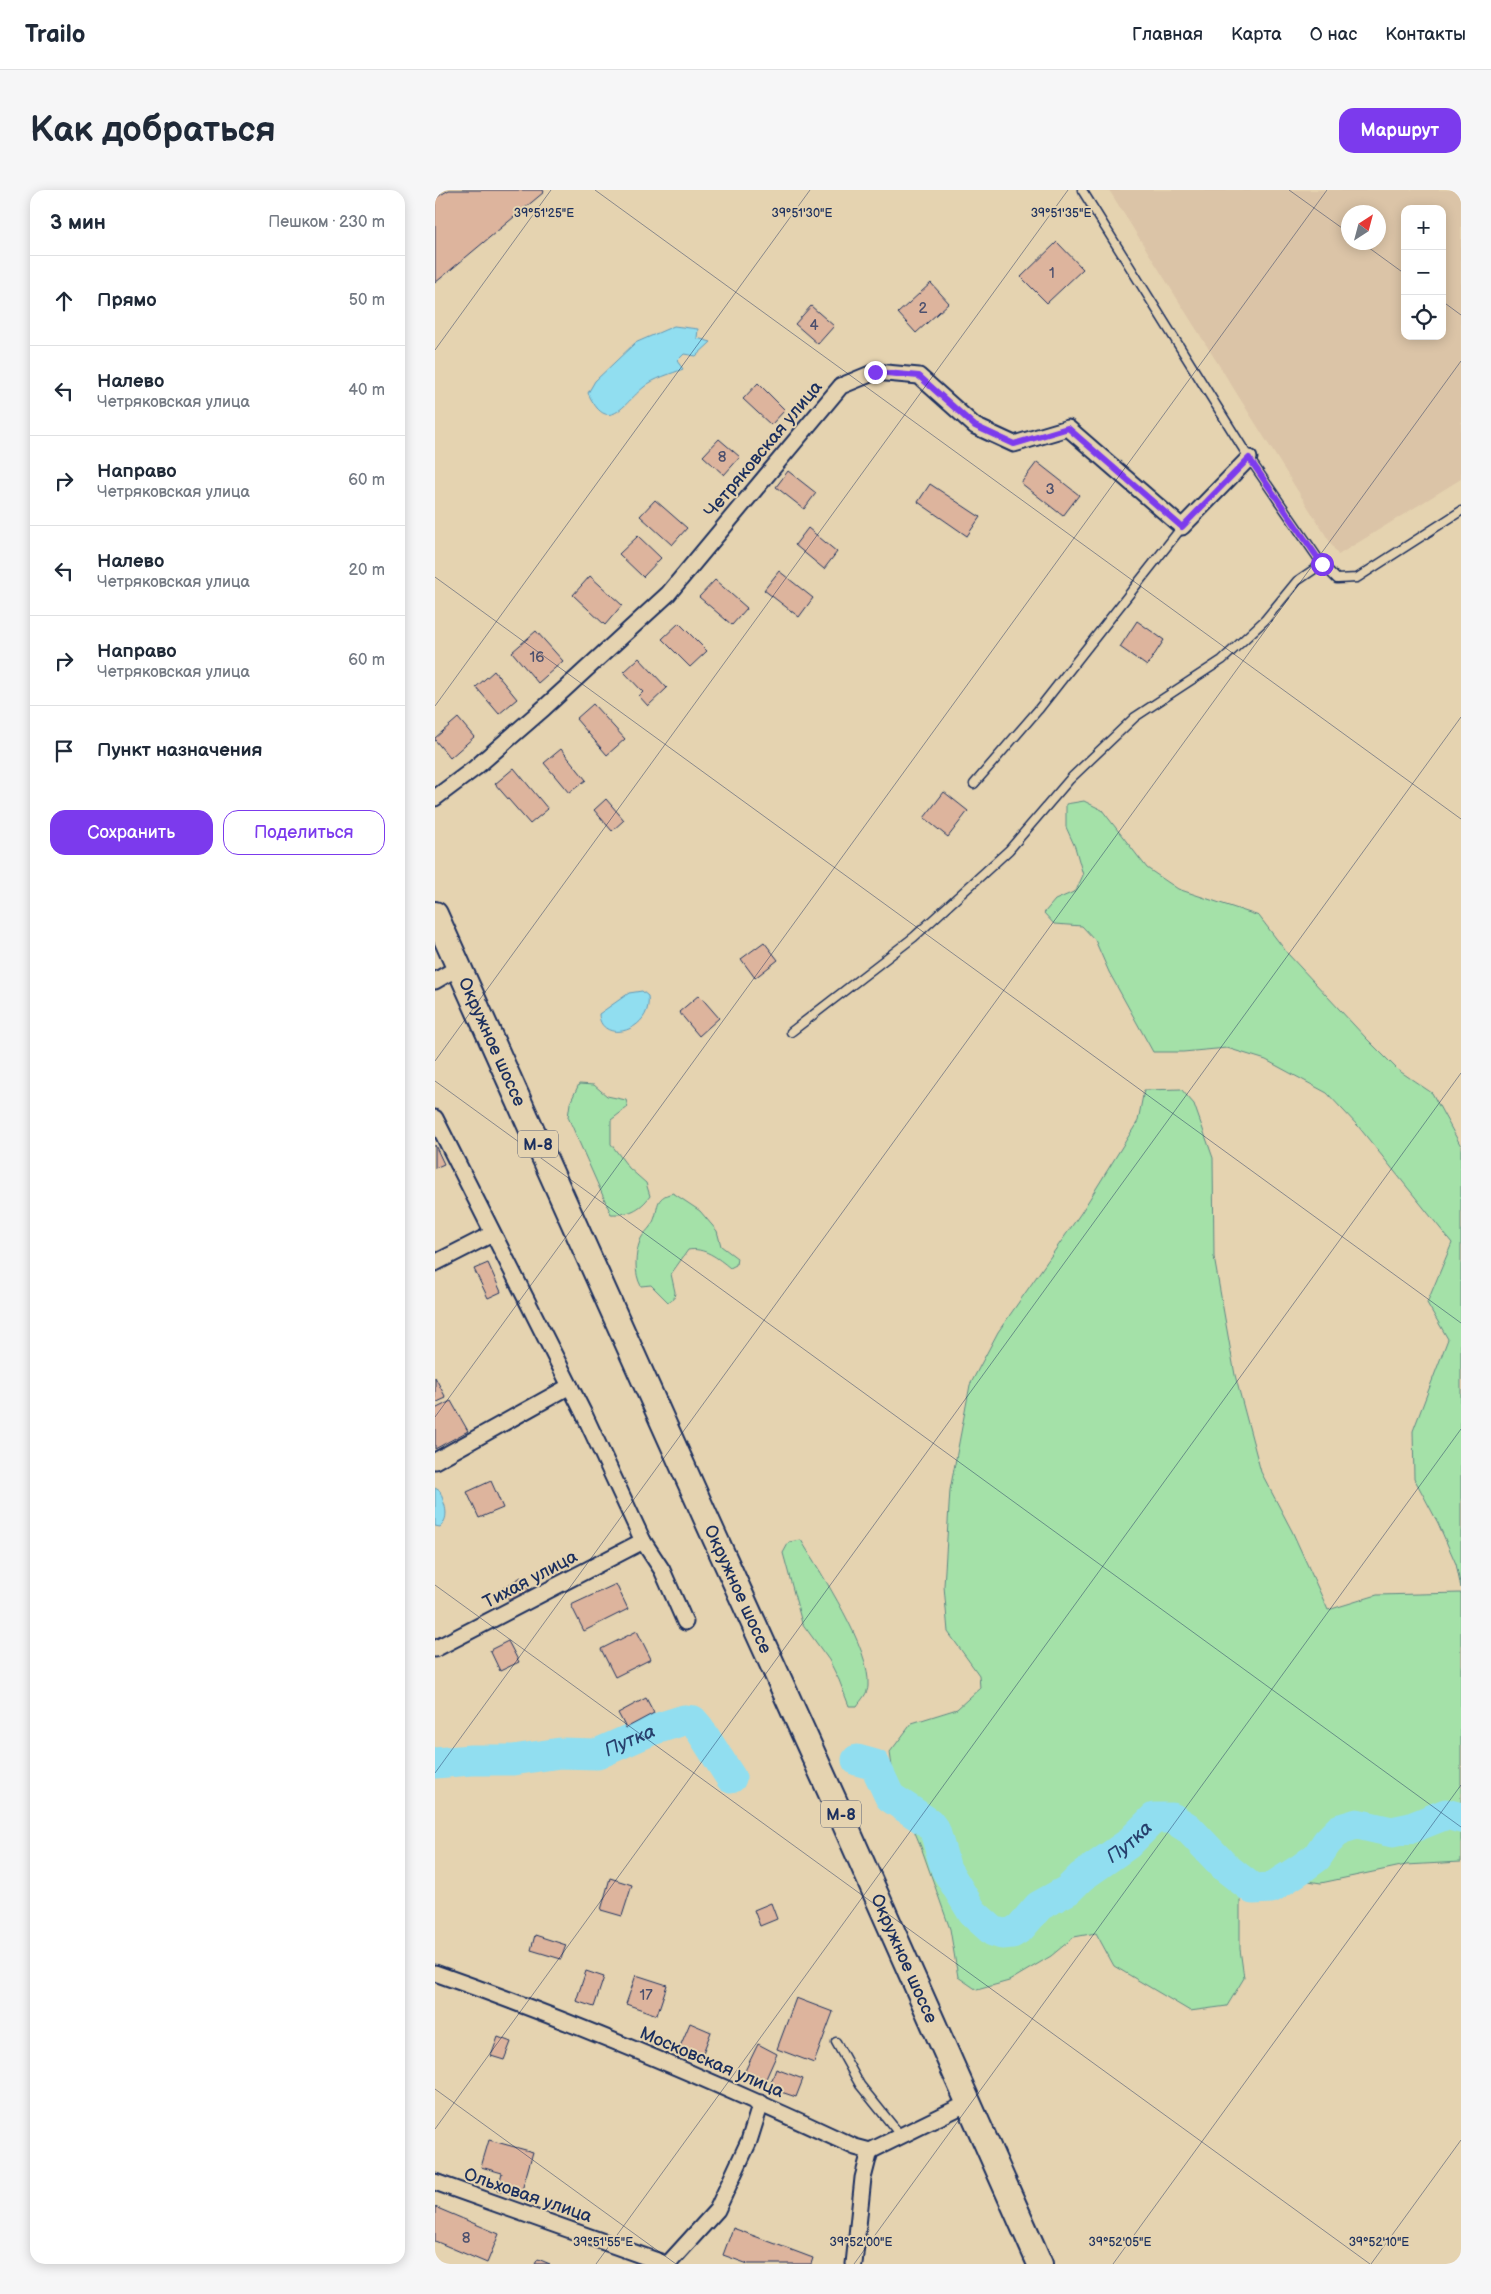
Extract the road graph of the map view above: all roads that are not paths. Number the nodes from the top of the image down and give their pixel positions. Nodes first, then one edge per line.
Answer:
1 (1082, 190) edge
2 (1249, 458) junction
3 (1461, 511) edge
4 (1182, 527) junction
5 (1322, 564) junction
6 (973, 784) dead end
7 (435, 798) edge
8 (435, 914) edge
9 (459, 968) junction
10 (435, 981) edge
11 (791, 1032) dead end
12 (435, 1118) edge
13 (492, 1234) junction
14 (435, 1263) edge
15 (570, 1386) junction
16 (435, 1461) edge
17 (643, 1541) junction
18 (685, 1622) dead end
19 (435, 1649) edge
20 (435, 1973) edge
21 (836, 2042) dead end
22 (761, 2103) junction
23 (968, 2103) junction
24 (901, 2136) junction
25 (870, 2151) junction
26 (435, 2182) edge
27 (667, 2264) edge
28 (854, 2264) edge
29 (1040, 2264) edge

1 - 2 lane
2 - 4 street
2 - 5 lane
3 - 5 lane
4 - 6 lane
4 - 7 street, Четряковская улица
5 - 11 lane
8 - 9 main road, Окружное шоссе / М-8
9 - 10 street
9 - 23 main road, Окружное шоссе / М-8
12 - 13 street
13 - 14 street
13 - 15 street
15 - 16 street
15 - 17 street
17 - 18 street
17 - 19 street, Тихая улица
20 - 22 street, Московская улица
21 - 24 lane
22 - 25 street, Московская улица
22 - 27 street
23 - 24 street
23 - 29 main road, Окружное шоссе / М-8
24 - 25 street
25 - 28 street
26 - 27 street, Ольховая улица

